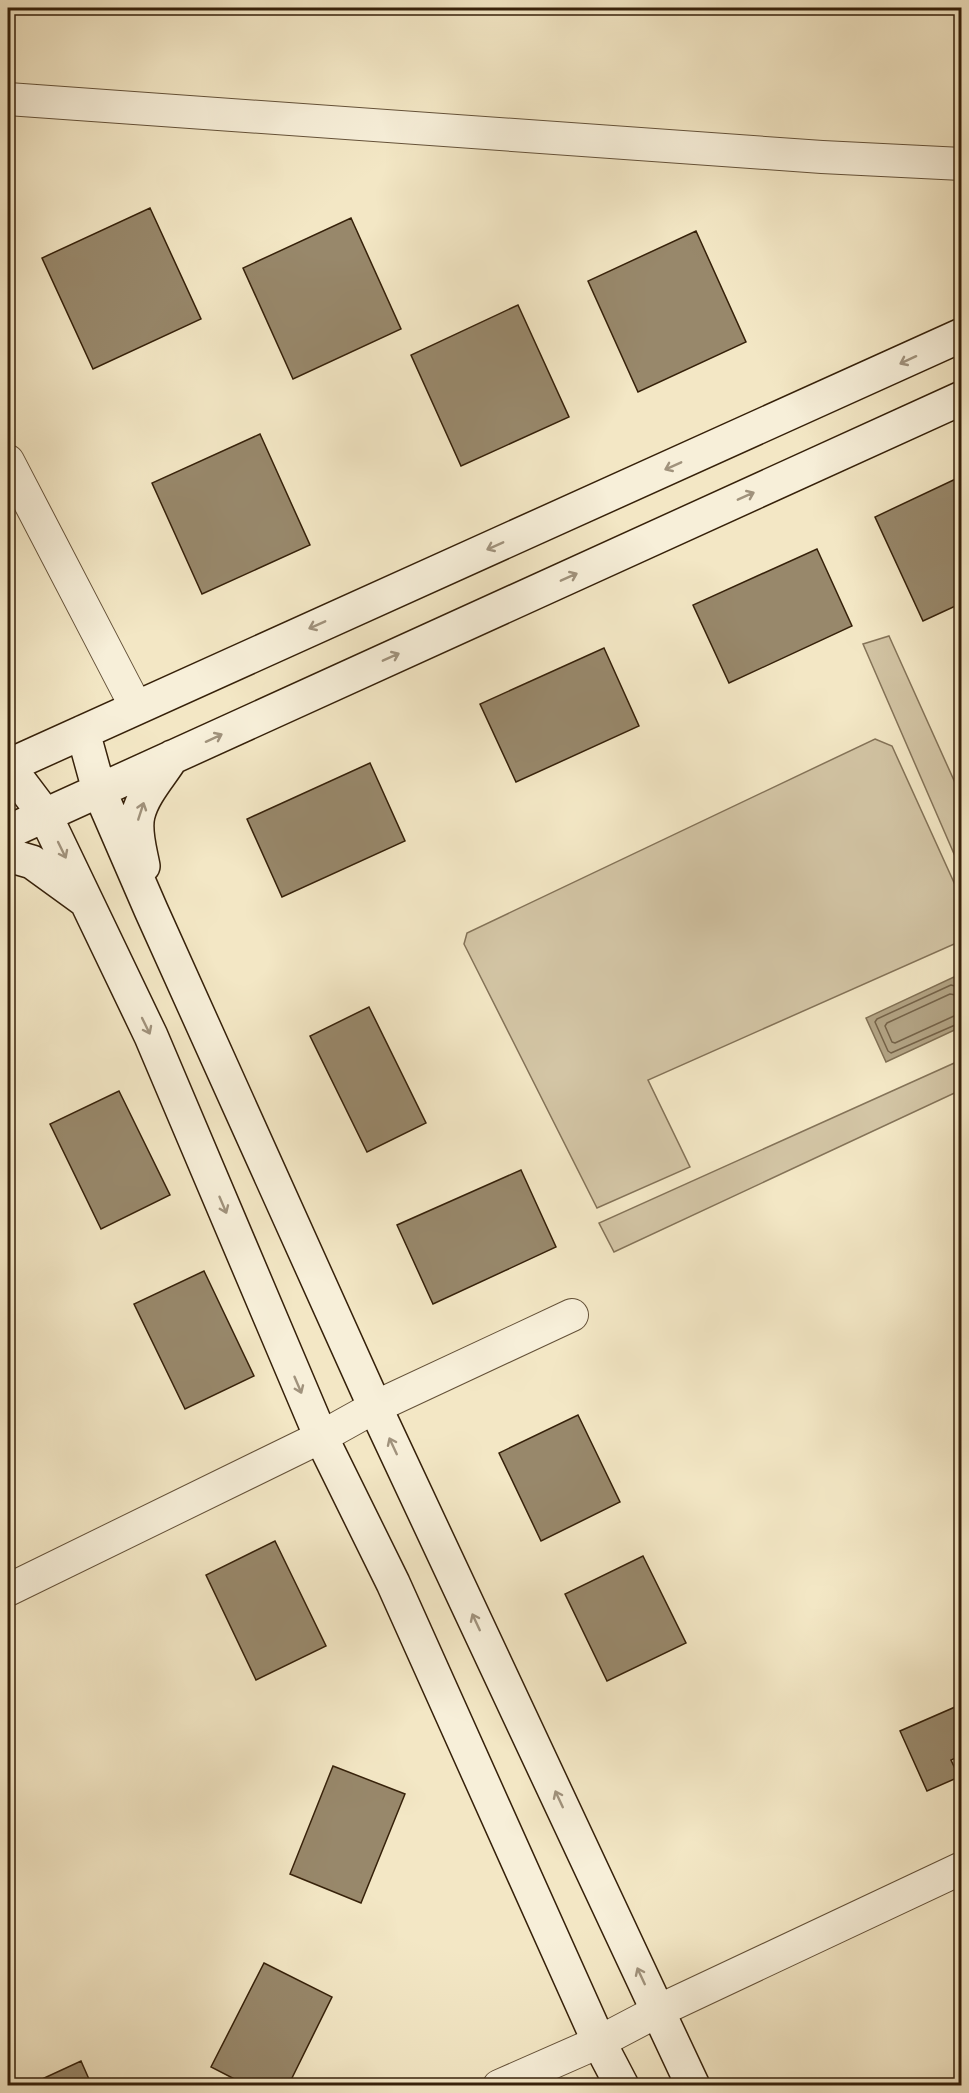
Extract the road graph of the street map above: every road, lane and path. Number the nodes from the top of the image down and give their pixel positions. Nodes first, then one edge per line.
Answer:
1 (8, 99) edge
2 (962, 164) edge
3 (962, 335) edge
4 (962, 398) edge
5 (8, 461) edge
6 (136, 707) junction
7 (83, 732) junction
8 (172, 758) junction
9 (8, 766) edge
10 (99, 790) junction
11 (45, 815) junction
12 (8, 832) edge
13 (8, 855) edge
14 (86, 901) junction
15 (151, 910) junction
16 (572, 1315) dead end
17 (375, 1407) junction
18 (321, 1437) junction
19 (8, 1590) edge
20 (962, 1868) edge
21 (658, 2011) junction
22 (599, 2042) junction
23 (499, 2085) edge
24 (622, 2085) edge
25 (693, 2085) edge

1 - 2 street
3 -> 6 main road
8 -> 4 main road
5 - 6 street
6 - 7 main road
7 - 9 main road
7 - 10 main road
8 - 10 main road
15 -> 8 main road
9 - 11 main road
10 - 11 main road
10 - 15 main road
11 - 12 main road
11 -> 14 main road
13 - 14 main road
14 -> 18 main road
15 - 17 main road
16 - 17 street
17 - 18 street
21 -> 17 main road
18 - 19 street
18 - 22 main road
20 - 21 street
21 - 22 street
21 - 25 main road
22 - 23 street
22 - 24 main road

